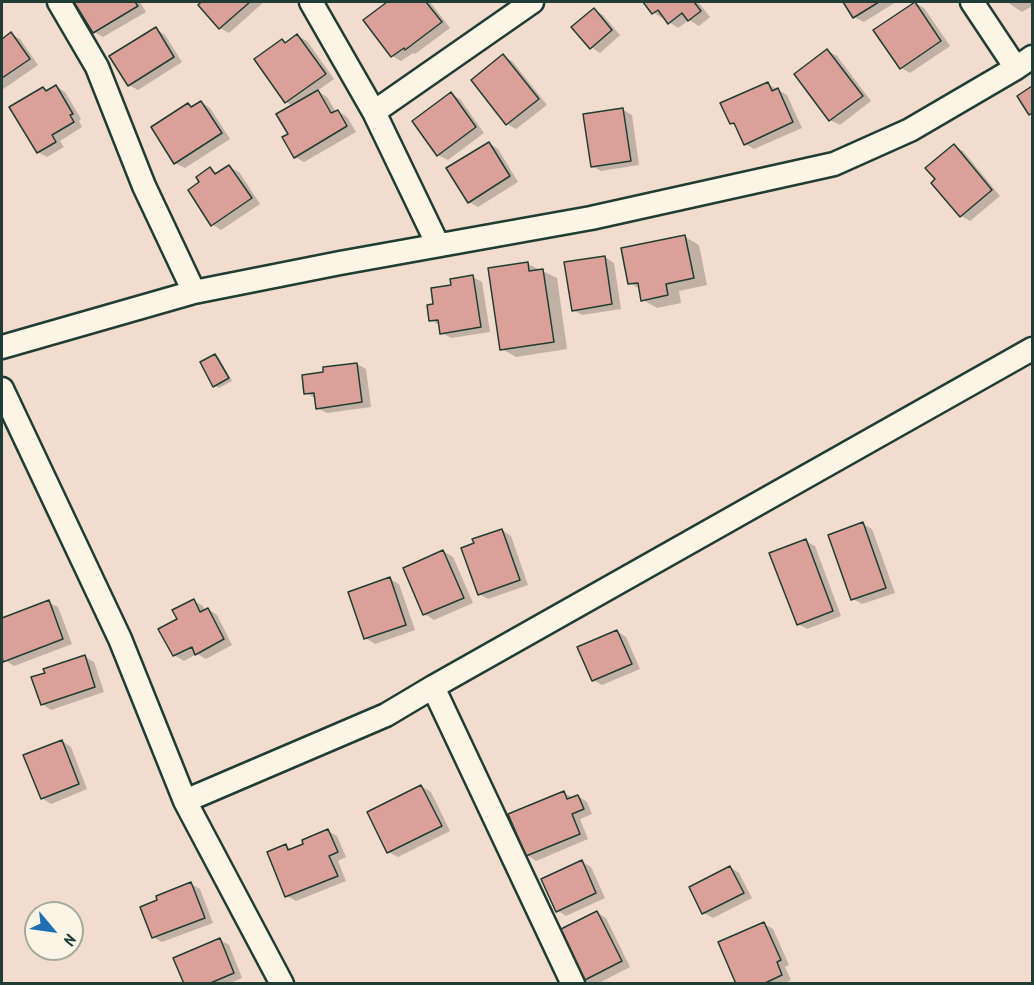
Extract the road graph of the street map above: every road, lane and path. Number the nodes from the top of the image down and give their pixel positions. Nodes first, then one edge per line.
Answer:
1 (59, 2) edge
2 (311, 2) edge
3 (532, 2) edge
4 (972, 2) edge
5 (1024, 63) edge
6 (374, 112) junction
7 (438, 245) junction
8 (194, 292) junction
9 (2, 347) edge
10 (1032, 349) edge
11 (2, 389) edge
12 (433, 687) junction
13 (185, 801) junction
14 (282, 984) edge
15 (573, 984) edge

1 - 8 street
2 - 6 street
3 - 6 street
4 - 5 street
5 - 7 street
6 - 7 street
7 - 8 street
8 - 9 street
10 - 12 street
11 - 13 street
12 - 13 street
12 - 15 street
13 - 14 street

